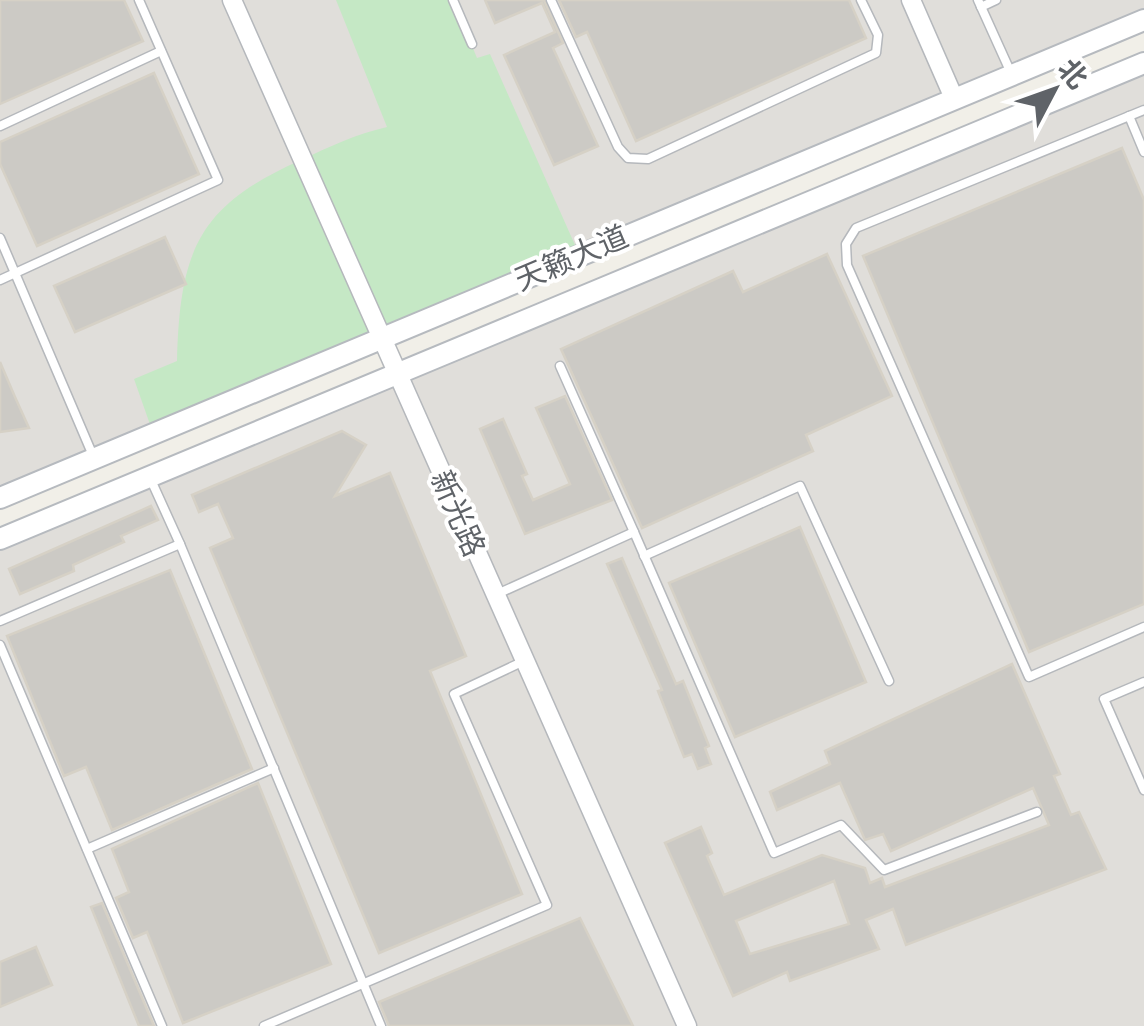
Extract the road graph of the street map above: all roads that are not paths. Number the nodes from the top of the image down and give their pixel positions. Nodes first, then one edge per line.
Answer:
1 (139, 0) edge
2 (232, 0) edge
3 (452, 0) edge
4 (551, 0) edge
5 (862, 0) edge
6 (911, 0) edge
7 (996, 0) edge
8 (979, 3) edge
9 (1144, 20) edge
10 (472, 44) dead end
11 (161, 51) junction
12 (1144, 64) edge
13 (1011, 73) junction
14 (954, 96) junction
15 (1144, 110) edge
16 (1130, 116) junction
17 (0, 126) edge
18 (1144, 152) edge
19 (0, 238) edge
20 (15, 273) junction
21 (0, 280) edge
22 (381, 338) junction
23 (560, 366) dead end
24 (398, 374) junction
25 (94, 458) junction
26 (151, 480) junction
27 (0, 498) edge
28 (634, 532) junction
29 (0, 539) edge
30 (180, 544) junction
31 (644, 556) junction
32 (496, 595) junction
33 (0, 621) edge
34 (1144, 627) edge
35 (0, 645) edge
36 (524, 660) junction
37 (889, 681) dead end
38 (1144, 682) edge
39 (274, 768) junction
40 (1144, 790) edge
41 (1037, 812) dead end
42 (87, 850) junction
43 (365, 983) junction
44 (162, 1026) edge
45 (264, 1026) edge
46 (381, 1026) edge
47 (687, 1026) edge

1 - 11 lane
2 - 22 street, 新光路
3 - 10 lane
4 - 5 lane
6 - 14 street
7 - 8 lane
8 - 13 lane
9 - 13 main road, 天籁大道
11 - 17 lane
11 - 20 lane
12 - 24 main road, 天籁大道
13 - 14 main road, 天籁大道
14 - 22 main road, 天籁大道
15 - 16 lane
16 - 18 lane
16 - 34 lane
19 - 20 lane
20 - 21 lane
20 - 25 lane
22 - 24 street, 新光路
22 - 25 main road, 天籁大道
23 - 28 lane
24 - 26 main road, 天籁大道
24 - 32 street, 新光路
25 - 27 main road, 天籁大道
26 - 29 main road, 天籁大道
26 - 30 lane
28 - 31 lane
28 - 32 lane
30 - 33 lane
30 - 39 lane
31 - 37 lane
31 - 41 lane
32 - 36 street, 新光路
35 - 42 lane
36 - 43 lane
36 - 47 street, 新光路
38 - 40 lane
39 - 42 lane
39 - 43 lane
42 - 44 lane
43 - 45 lane
43 - 46 lane

